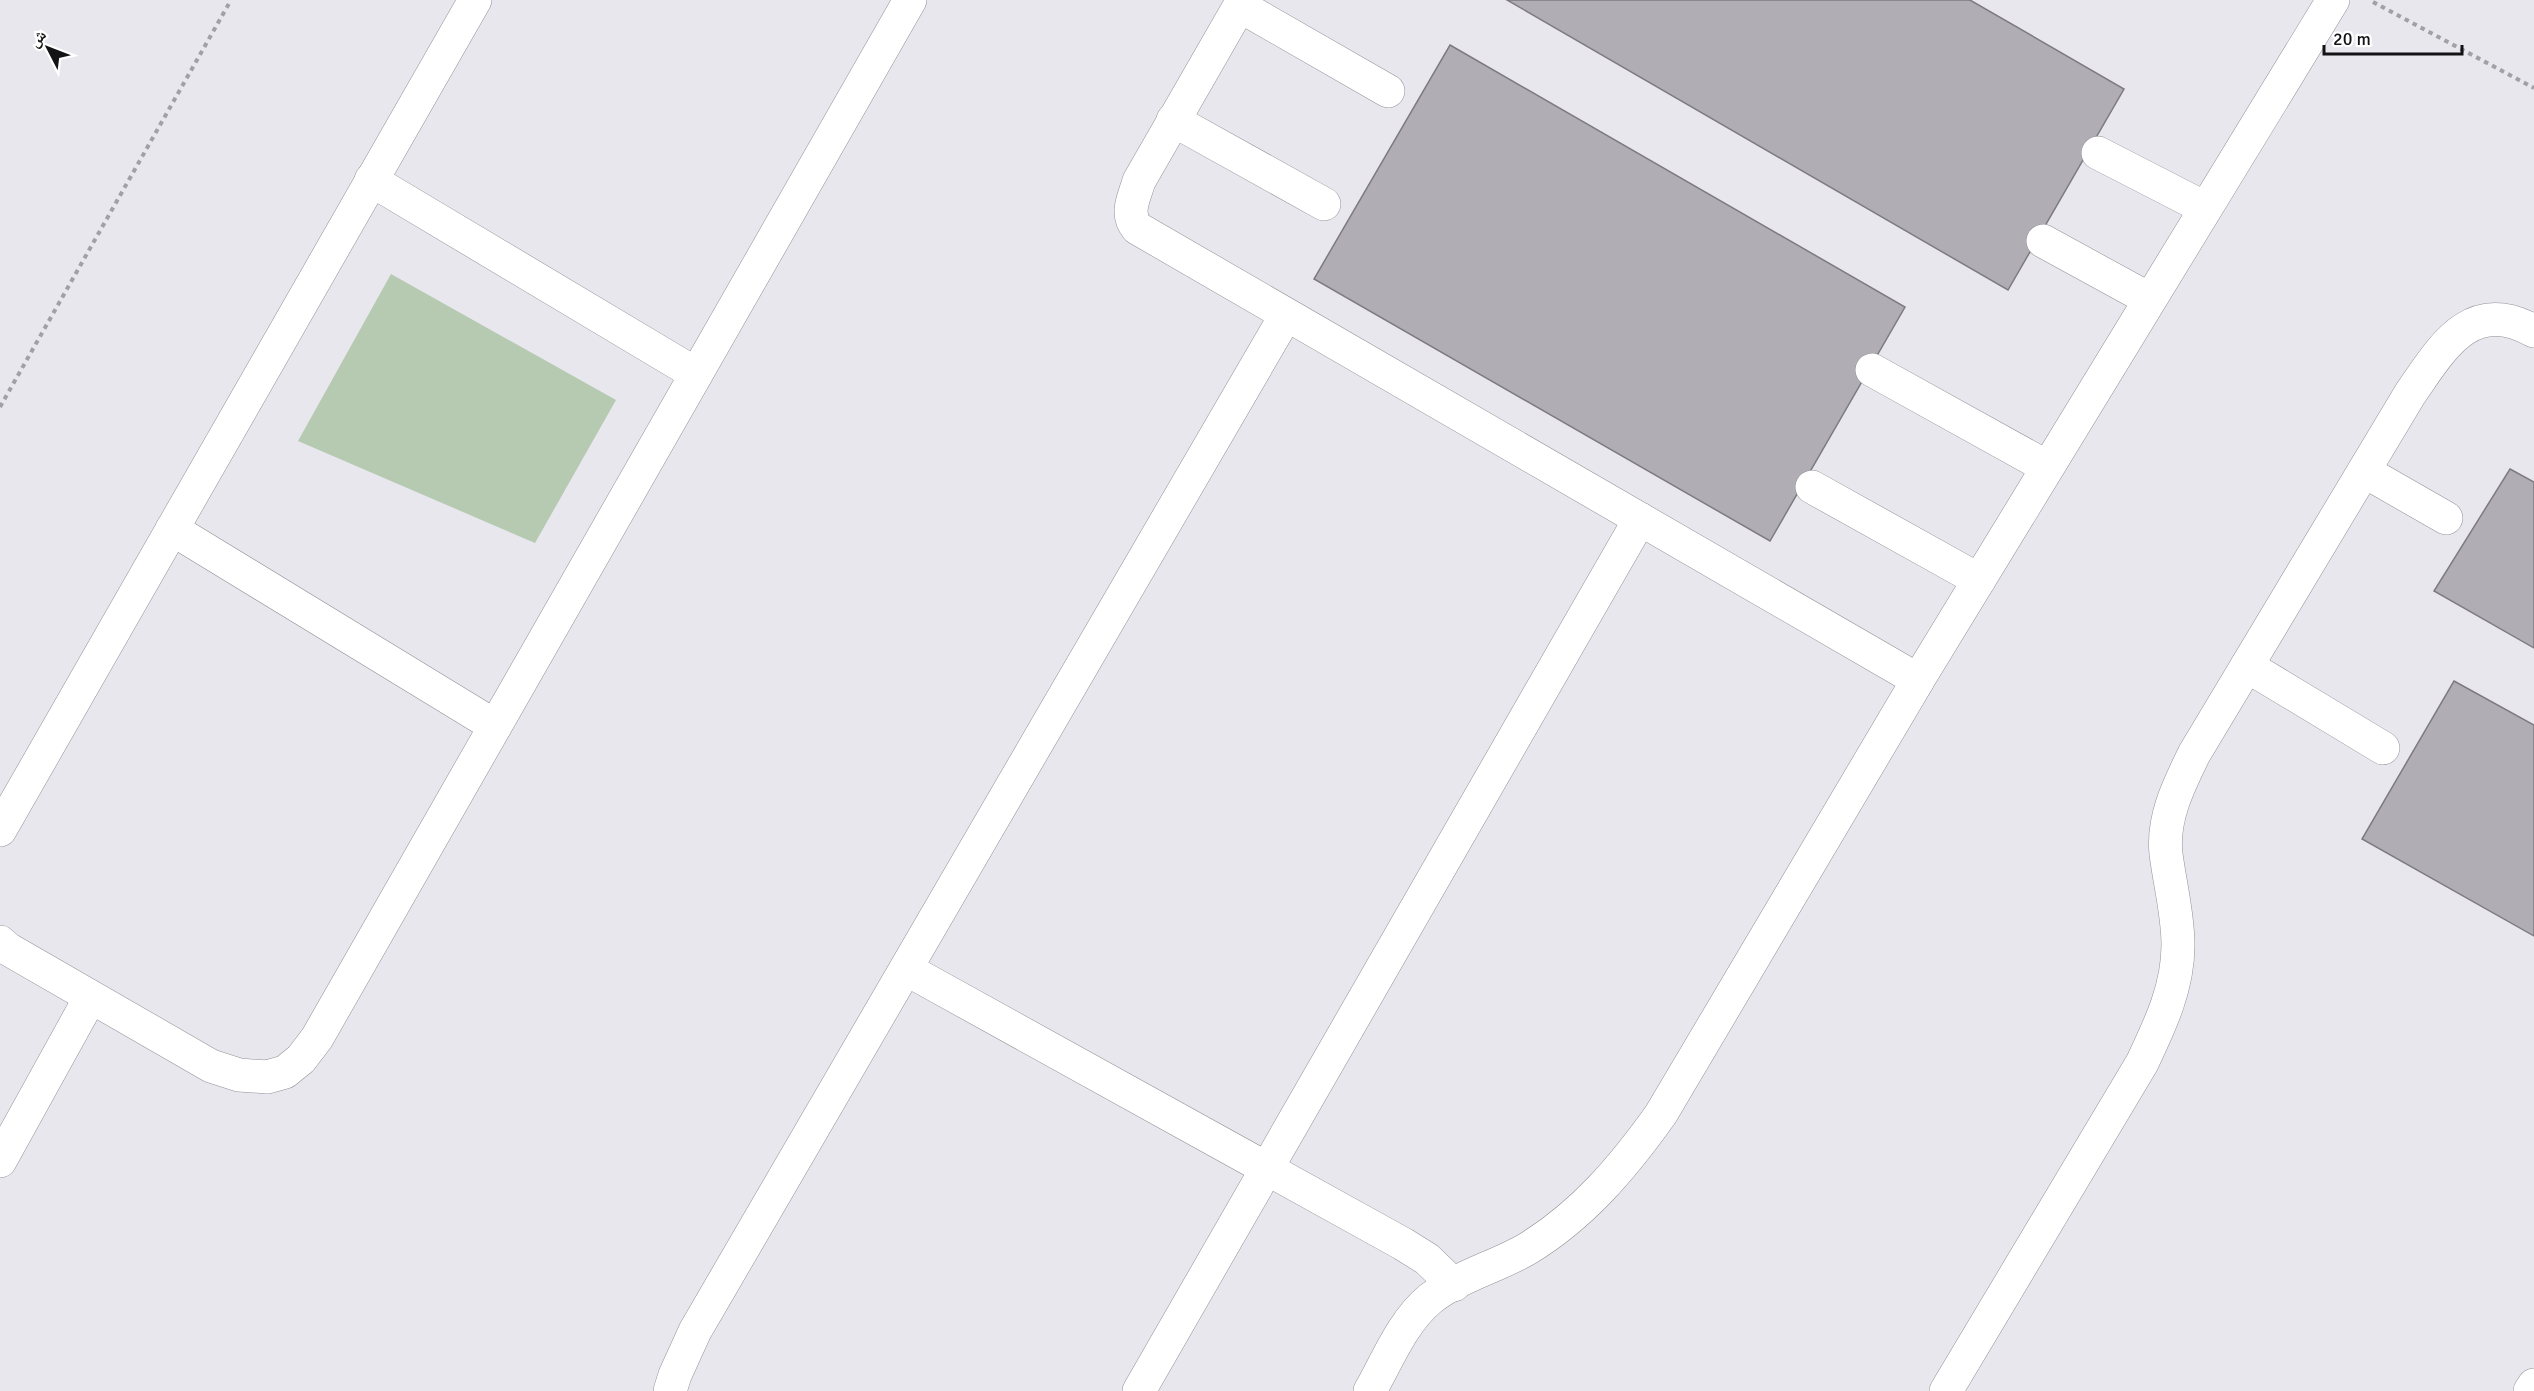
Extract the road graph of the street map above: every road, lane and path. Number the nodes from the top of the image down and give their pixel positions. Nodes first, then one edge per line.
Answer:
1 (231, 0) edge
2 (475, 0) edge
3 (910, 0) edge
4 (2333, 0) edge
5 (2370, 0) edge
6 (1241, 3) edge
7 (2534, 88) edge
8 (1388, 91) dead end
9 (1173, 120) junction
10 (2098, 153) dead end
11 (371, 180) junction
12 (1324, 204) dead end
13 (2205, 207) junction
14 (2043, 241) dead end
15 (2149, 299) junction
16 (1286, 315) junction
17 (2534, 331) edge
18 (1872, 370) dead end
19 (696, 374) junction
20 (0, 407) edge
21 (2047, 468) junction
22 (2364, 471) junction
23 (1812, 487) dead end
24 (2446, 518) dead end
25 (1640, 519) junction
26 (172, 529) junction
27 (1978, 580) junction
28 (2247, 666) junction
29 (1918, 680) junction
30 (495, 726) junction
31 (2383, 748) dead end
32 (0, 830) edge
33 (0, 942) edge
34 (906, 969) junction
35 (90, 998) junction
36 (0, 1161) edge
37 (1266, 1169) junction
38 (1454, 1285) junction
39 (2534, 1384) edge
40 (670, 1391) edge
41 (1139, 1391) edge
42 (1370, 1391) edge
43 (1946, 1391) edge
44 (2530, 1391) edge

1 - 20 path
2 - 11 lane
3 - 19 lane
4 - 13 lane
5 - 7 path
6 - 8 lane
6 - 9 lane
9 - 12 lane
9 - 16 lane
10 - 13 lane
11 - 19 lane
11 - 26 lane
13 - 15 lane
14 - 15 lane
15 - 21 lane
16 - 25 lane
16 - 34 lane
17 - 22 lane
18 - 21 lane
19 - 30 lane
21 - 27 lane
22 - 24 lane
22 - 28 lane
23 - 27 lane
25 - 29 lane
25 - 37 lane
26 - 30 lane
26 - 32 lane
27 - 29 lane
28 - 31 lane
28 - 43 lane
29 - 38 lane
30 - 35 lane
33 - 35 lane
34 - 37 lane
34 - 40 lane
35 - 36 lane
37 - 38 lane
37 - 41 lane
38 - 42 lane
39 - 44 lane

